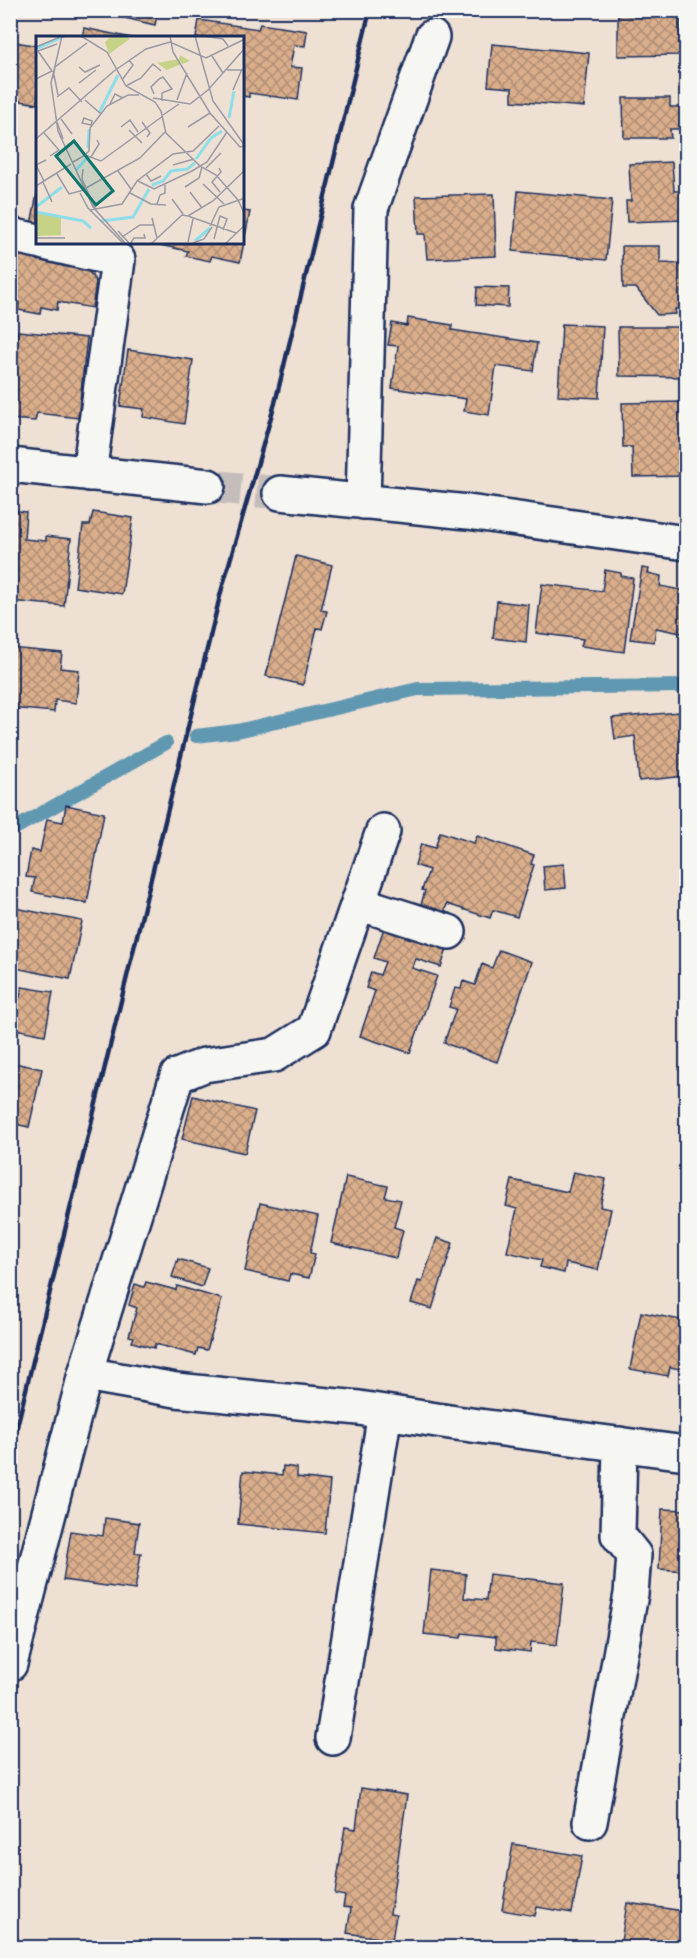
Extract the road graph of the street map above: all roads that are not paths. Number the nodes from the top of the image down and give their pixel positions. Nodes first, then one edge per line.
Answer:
1 (432, 37) dead end
2 (10, 235) edge
3 (36, 242) edge
4 (48, 244) edge
5 (10, 465) edge
6 (89, 474) junction
7 (208, 486) tunnel mouth
8 (280, 493) tunnel mouth
9 (363, 502) junction
10 (687, 543) edge
11 (382, 831) dead end
12 (358, 903) junction
13 (449, 932) dead end
14 (85, 1374) junction
15 (385, 1412) junction
16 (620, 1444) junction
17 (687, 1453) edge
18 (10, 1664) edge
19 (333, 1738) dead end
20 (590, 1822) dead end

1 - 9 street
2 - 3 street
4 - 6 street
5 - 6 street
6 - 7 street
8 - 9 street
9 - 10 street
11 - 12 street
12 - 13 street
12 - 14 street
14 - 15 street
14 - 18 street
15 - 16 street
15 - 19 street
16 - 17 street
16 - 20 street

